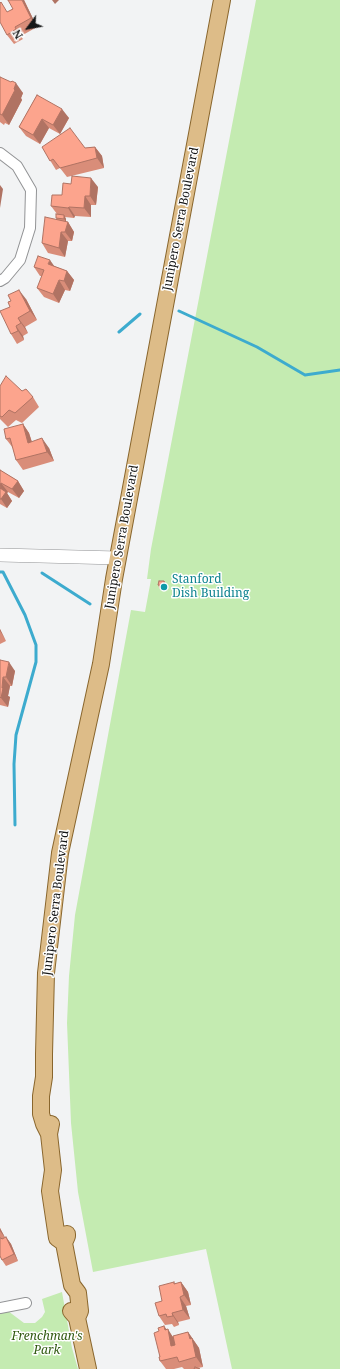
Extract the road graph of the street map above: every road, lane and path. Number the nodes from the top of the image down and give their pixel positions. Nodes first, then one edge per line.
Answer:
1 (222, 0) edge
2 (0, 153) edge
3 (0, 281) edge
4 (0, 555) edge
5 (118, 558) junction
6 (26, 1303) dead end
7 (0, 1308) edge
8 (88, 1369) edge

1 - 5 main road, Junipero Serra Boulevard
2 - 3 street
4 - 5 street
5 - 8 main road, Junipero Serra Boulevard
6 - 7 street

